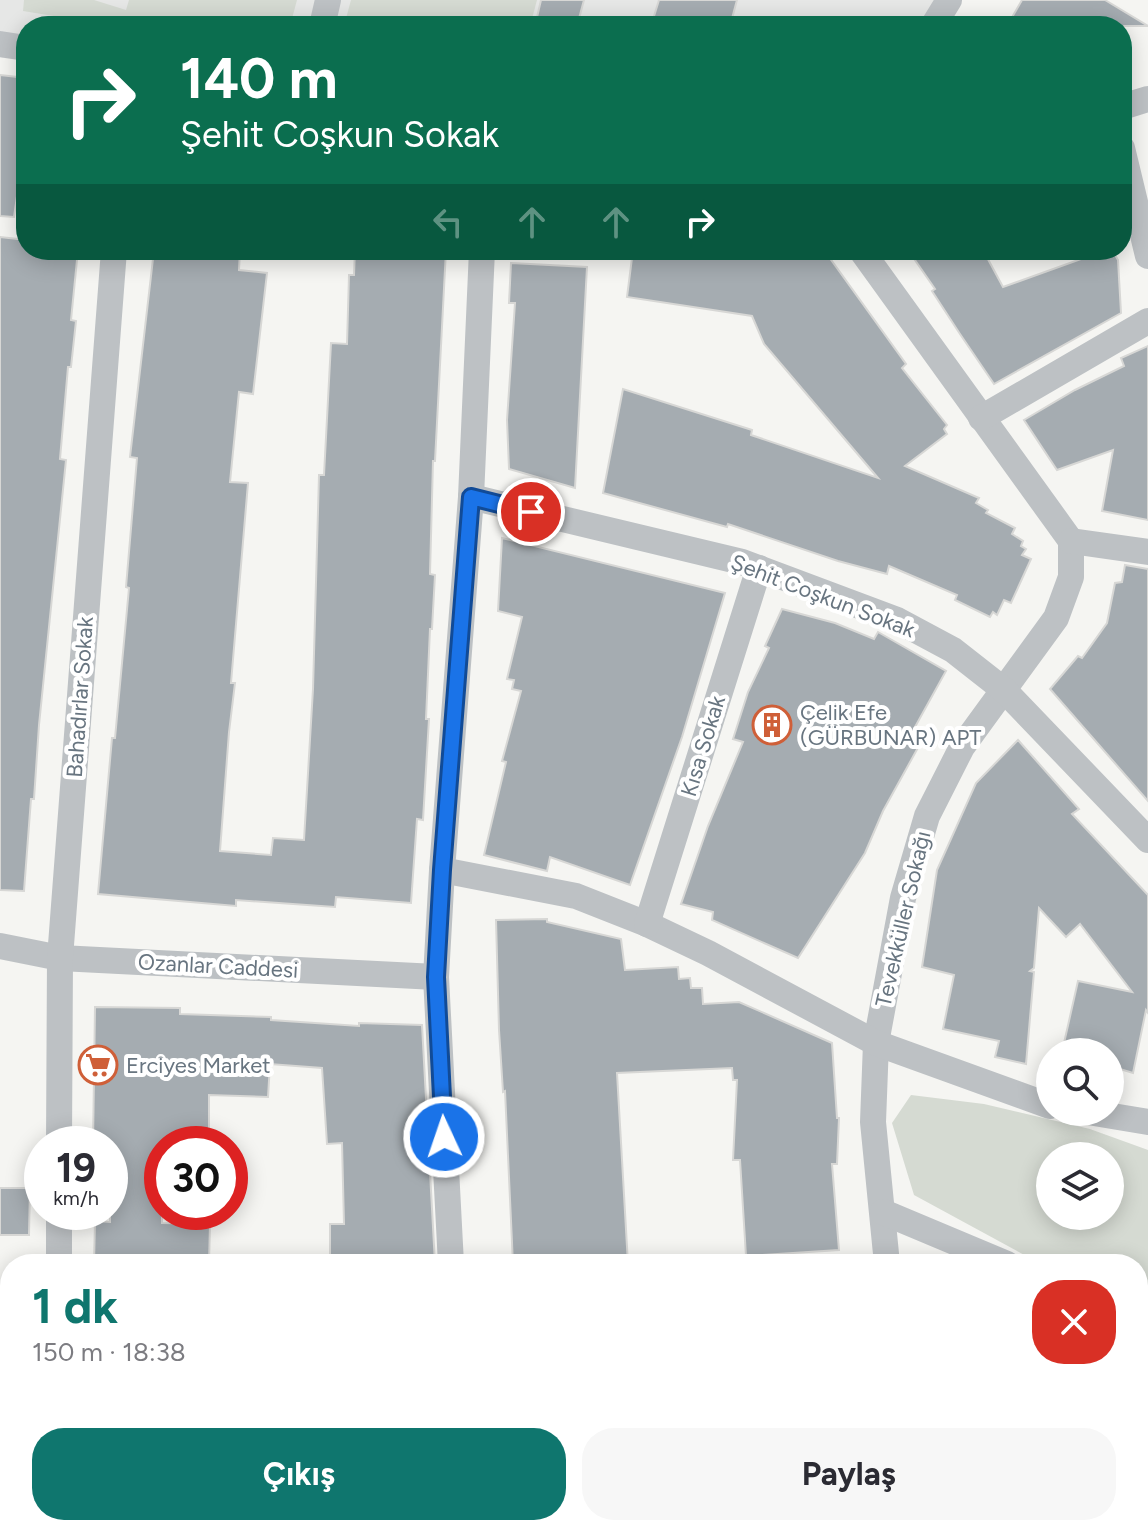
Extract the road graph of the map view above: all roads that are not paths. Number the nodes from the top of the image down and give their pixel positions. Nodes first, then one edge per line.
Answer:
1 (1132, 190) edge
2 (1148, 256) edge
3 (113, 260) edge
4 (482, 260) edge
5 (868, 260) edge
6 (1148, 321) edge
7 (981, 418) junction
8 (471, 497) junction
9 (1071, 541) junction
10 (1148, 552) edge
11 (759, 568) junction
12 (1004, 690) junction
13 (1148, 840) edge
14 (442, 870) junction
15 (647, 924) junction
16 (0, 946) edge
17 (60, 958) junction
18 (436, 977) junction
19 (876, 1043) junction
20 (1036, 1101) edge
21 (1124, 1118) edge
22 (1148, 1122) edge
23 (59, 1126) edge
24 (883, 1212) junction
25 (59, 1230) edge
26 (59, 1254) edge
27 (450, 1254) edge
28 (886, 1254) edge
29 (983, 1254) edge

1 - 2 street
3 - 17 street, Bahadırlar Sokak
4 - 8 street
5 - 7 street
6 - 7 street
7 - 9 street
8 - 11 street, Şehit Coşkun Sokak
8 - 14 street
9 - 10 street
9 - 12 street, Tevekküller Sokağı
11 - 12 street, Şehit Coşkun Sokak
11 - 15 street, Kısa Sokak
12 - 13 street, Şehit Coşkun Sokak
12 - 19 street, Tevekküller Sokağı
14 - 15 street
14 - 18 street
15 - 19 street
16 - 17 street, Ozanlar Caddesi
17 - 18 street, Ozanlar Caddesi
17 - 23 street, Bahadırlar Sokak
18 - 27 street
19 - 20 street
19 - 24 street, Tevekküller Sokağı
21 - 22 street
24 - 28 street, Tevekküller Sokağı
24 - 29 street
25 - 26 street

